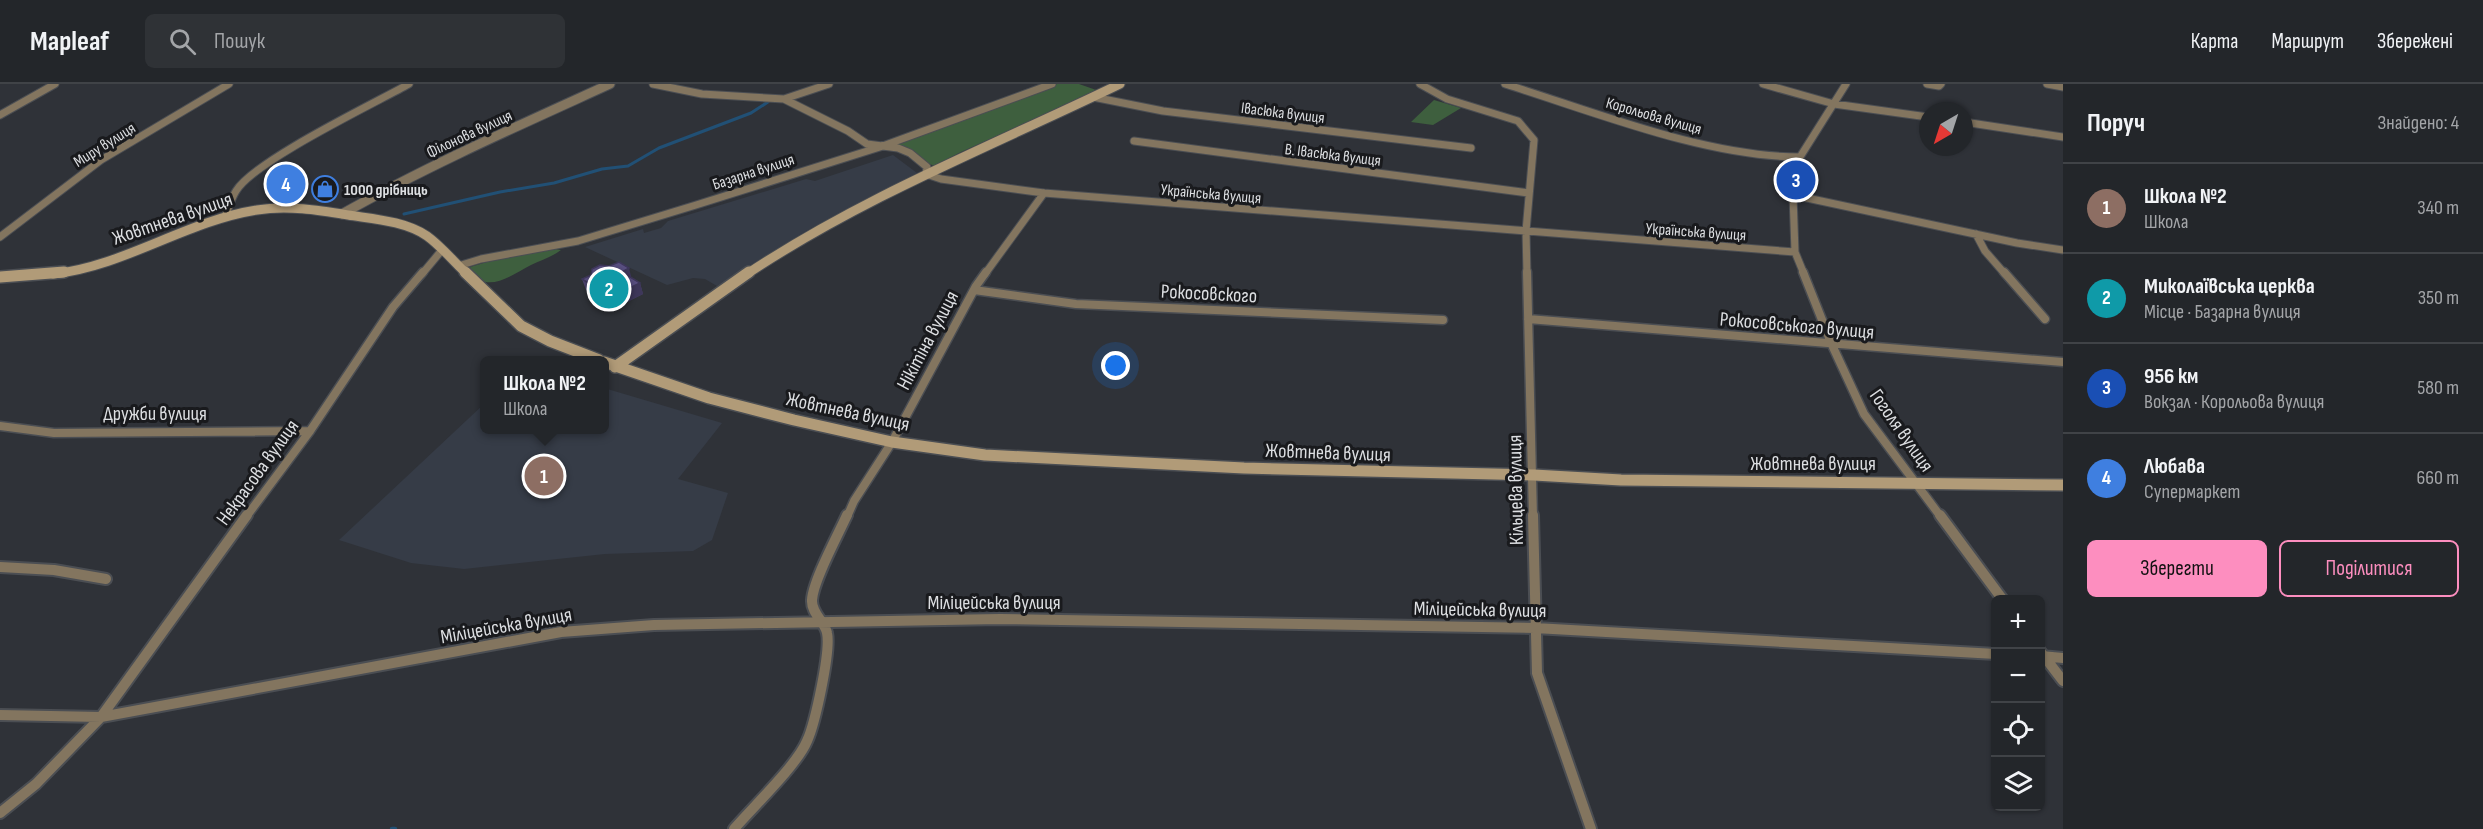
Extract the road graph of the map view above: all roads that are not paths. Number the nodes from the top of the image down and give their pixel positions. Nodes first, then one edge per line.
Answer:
1 (55, 84) edge
2 (229, 84) edge
3 (409, 84) edge
4 (610, 84) edge
5 (653, 84) edge
6 (829, 84) edge
7 (1052, 84) edge
8 (1119, 84) edge
9 (1420, 84) edge
10 (1505, 84) edge
11 (1764, 84) edge
12 (1846, 84) edge
13 (1927, 84) edge
14 (1941, 84) edge
15 (2047, 84) edge
16 (2063, 87) edge
17 (1093, 97) junction
18 (784, 99) junction
19 (1834, 104) junction
20 (0, 115) edge
21 (1919, 116) edge
22 (1973, 123) edge
23 (2063, 137) edge
24 (1134, 141) dead end
25 (880, 147) junction
26 (1471, 148) dead end
27 (926, 174) junction
28 (1044, 193) junction
29 (1529, 193) junction
30 (342, 214) junction
31 (225, 217) junction
32 (1526, 231) junction
33 (1977, 234) junction
34 (0, 237) edge
35 (442, 250) junction
36 (2063, 250) edge
37 (1794, 252) junction
38 (458, 267) junction
39 (0, 277) edge
40 (974, 290) junction
41 (1528, 319) junction
42 (2045, 319) dead end
43 (1443, 320) dead end
44 (1832, 345) junction
45 (589, 356) edge
46 (2063, 362) edge
47 (610, 364) edge
48 (0, 426) edge
49 (310, 431) junction
50 (892, 442) junction
51 (1534, 475) junction
52 (1917, 482) junction
53 (2063, 485) edge
54 (0, 567) edge
55 (106, 579) dead end
56 (1998, 595) edge
57 (821, 622) junction
58 (1535, 628) junction
59 (1991, 654) edge
60 (2045, 655) edge
61 (2063, 658) edge
62 (2045, 659) edge
63 (2063, 681) edge
64 (0, 715) edge
65 (101, 717) junction
66 (0, 813) edge
67 (734, 829) edge
68 (1591, 829) edge

1 - 20 street
2 - 34 street, Миру вулиця
3 - 31 street
4 - 30 street, Філонова вулиця
5 - 18 street
6 - 18 street
7 - 25 street, Базарна вулиця
8 - 17 main road
9 - 29 street, Кільцева вулиця
10 - 19 street, Корольова вулиця
11 - 19 street
12 - 19 street
13 - 14 street
15 - 16 street
17 - 26 street, Івасюка вулиця
17 - 27 main road
18 - 25 street
19 - 21 street
22 - 23 street
24 - 29 street, В. Івасюка вулиця
25 - 27 street
25 - 38 street, Базарна вулиця
27 - 28 street, Українська вулиця
27 - 47 main road
28 - 32 street, Українська вулиця
28 - 40 street, Нікітіна вулиця
29 - 32 street, Кільцева вулиця
30 - 31 main road, Жовтнева вулиця
30 - 35 main road, Жовтнева вулиця
31 - 39 main road, Жовтнева вулиця
32 - 37 street, Українська вулиця
32 - 41 street, Кільцева вулиця
33 - 36 street
33 - 37 street, Гоголя вулиця
33 - 42 street
35 - 38 main road, Жовтнева вулиця
35 - 49 street, Некрасова вулиця
37 - 44 street, Гоголя вулиця
38 - 45 main road, Жовтнева вулиця
40 - 43 street, Рокосовского
40 - 50 street, Нікітіна вулиця
41 - 44 street, Рокосовського вулиця
41 - 51 street, Кільцева вулиця
44 - 46 street, Рокосовського вулиця
44 - 52 street, Гоголя вулиця
47 - 50 main road, Жовтнева вулиця
48 - 49 street, Дружби вулиця
49 - 65 street, Некрасова вулиця
50 - 51 main road, Жовтнева вулиця
50 - 57 street, Нікітіна вулиця
51 - 52 main road, Жовтнева вулиця
51 - 58 street, Кільцева вулиця
52 - 53 main road, Жовтнева вулиця
52 - 56 street, Гоголя вулиця
54 - 55 street
57 - 58 street, Міліцейська вулиця
57 - 65 street, Міліцейська вулиця
57 - 67 street, Нікітіна вулиця
58 - 59 street, Міліцейська вулиця
58 - 68 street, Кільцева вулиця
60 - 61 street
62 - 63 street
64 - 65 street, Міліцейська вулиця
65 - 66 street, Некрасова вулиця

